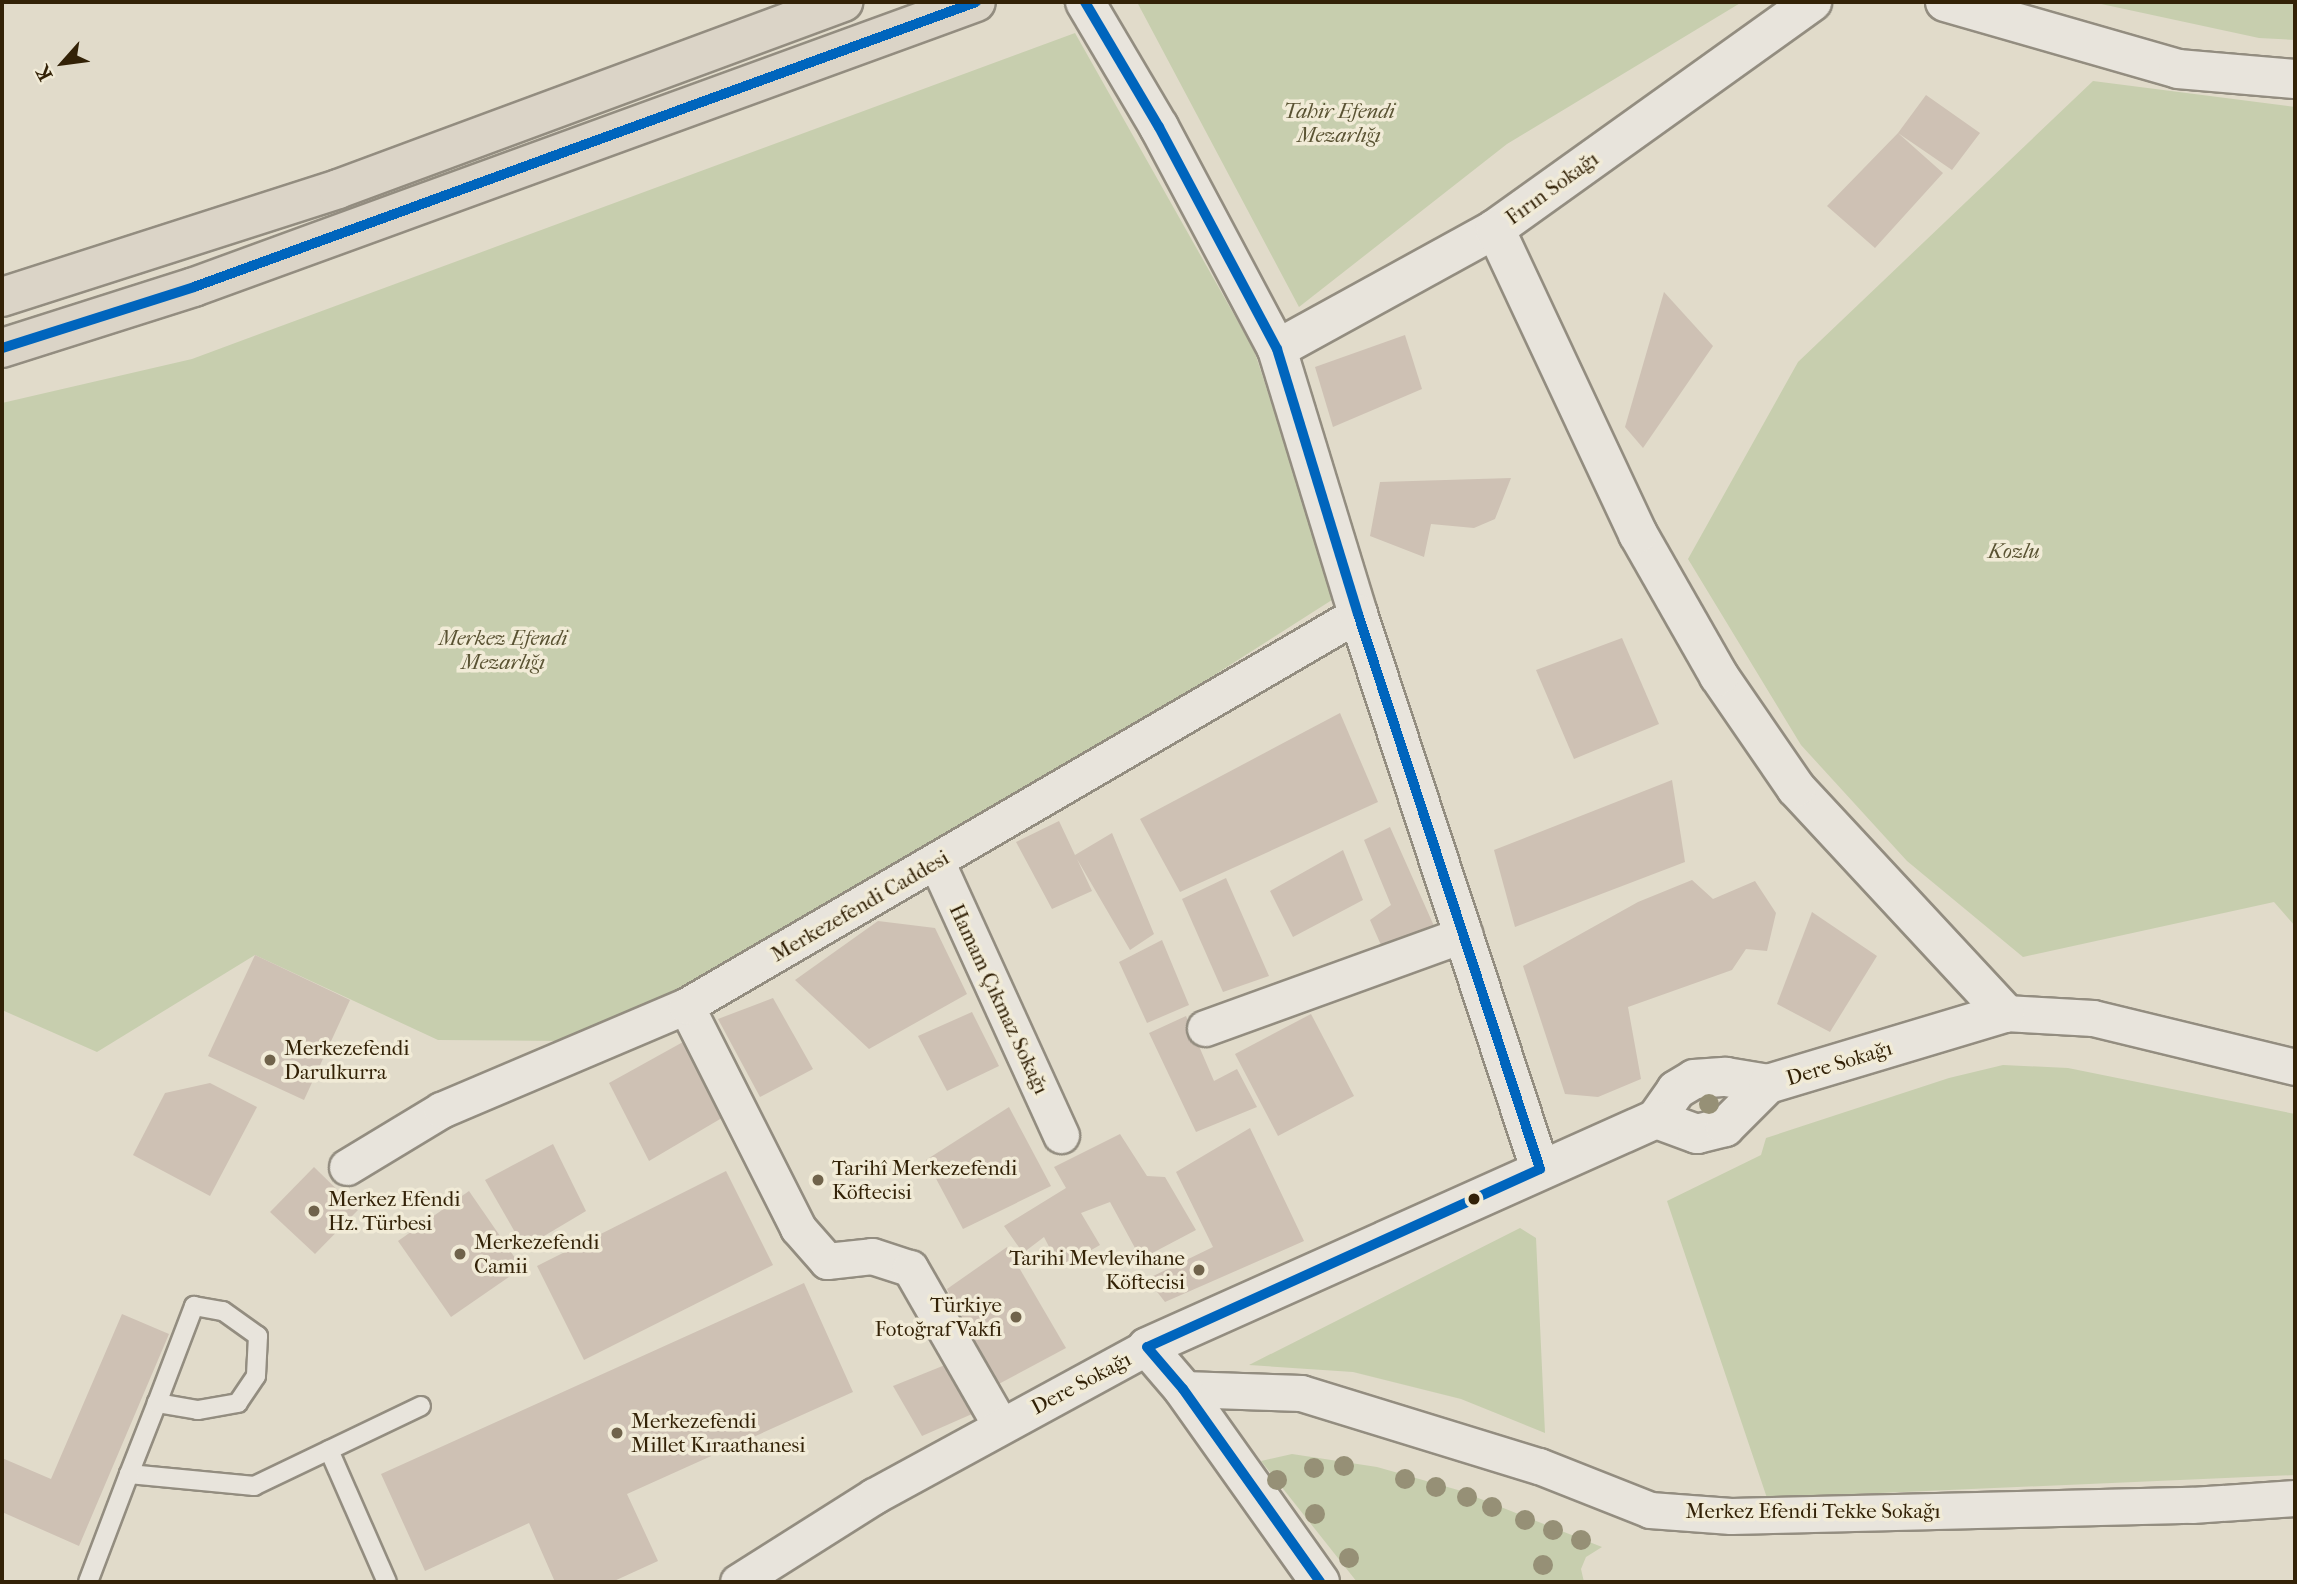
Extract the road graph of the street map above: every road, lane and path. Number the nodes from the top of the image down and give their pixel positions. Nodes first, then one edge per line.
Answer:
1 (843, 2) edge
2 (976, 2) edge
3 (1085, 2) edge
4 (1812, 2) edge
5 (1945, 2) edge
6 (2295, 79) edge
7 (1495, 229) junction
8 (2, 297) edge
9 (2, 348) edge
10 (1277, 349) junction
11 (1358, 614) junction
12 (937, 863) junction
13 (1465, 934) junction
14 (686, 1006) junction
15 (2005, 1013) junction
16 (1205, 1028) dead end
17 (2295, 1067) edge
18 (1768, 1084) junction
19 (1656, 1119) junction
20 (1061, 1135) dead end
21 (347, 1167) dead end
22 (1540, 1169) junction
23 (1147, 1347) junction
24 (1183, 1389) junction
25 (157, 1403) junction
26 (421, 1406) dead end
27 (1001, 1426) junction
28 (328, 1450) junction
29 (129, 1474) junction
30 (2295, 1498) edge
31 (88, 1582) edge
32 (387, 1582) edge
33 (738, 1582) edge
34 (1320, 1582) edge

1 - 8 main road
2 - 9 main road
3 - 10 street
4 - 7 street, Fırın Sokağı
5 - 6 street
7 - 10 street, Fırın Sokağı
7 - 15 street
10 - 11 street
11 - 12 street, Merkezefendi Caddesi
11 - 13 street
12 - 14 street, Merkezefendi Caddesi
12 - 20 street, Hamam Çıkmaz Sokağı
13 - 16 street
13 - 22 street
14 - 21 street, Merkezefendi Caddesi
14 - 27 street
15 - 17 street, Dere Sokağı
15 - 18 street, Dere Sokağı
18 - 19 street
18 - 19 street, Dere Sokağı
19 - 22 street, Dere Sokağı
22 - 23 street, Dere Sokağı
23 - 24 street
23 - 27 street, Dere Sokağı
24 - 30 street, Merkez Efendi Tekke Sokağı
24 - 34 street
25 - 25 lane
25 - 29 lane
26 - 28 lane
27 - 33 street, Dere Sokağı
28 - 29 lane
28 - 32 lane
29 - 31 lane

